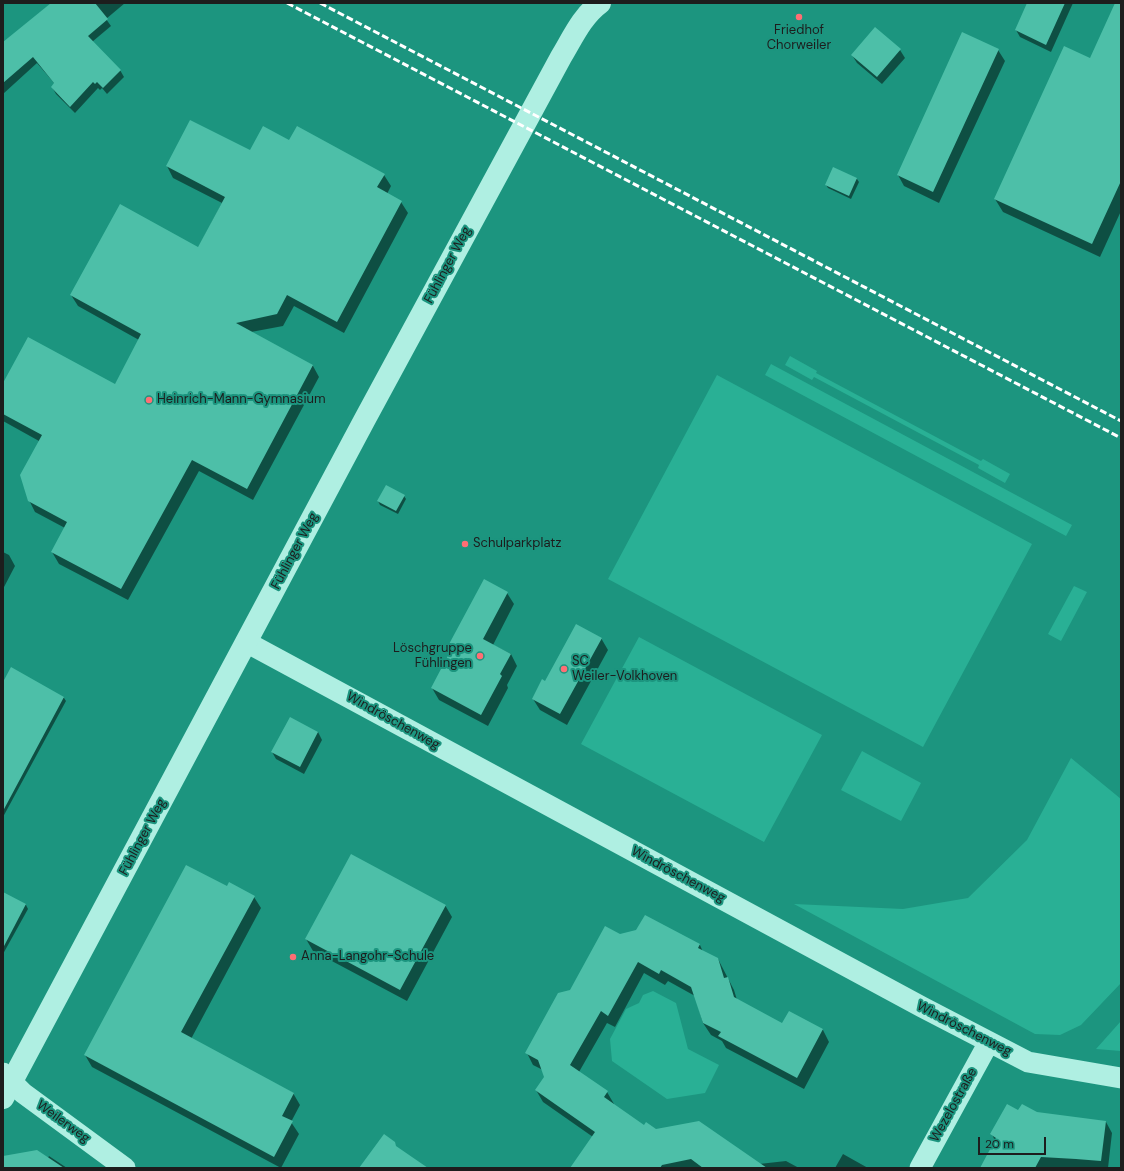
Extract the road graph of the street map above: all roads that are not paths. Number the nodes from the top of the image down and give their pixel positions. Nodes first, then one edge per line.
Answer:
1 (594, 5) edge
2 (246, 642) junction
3 (989, 1042) junction
4 (1121, 1078) edge
5 (6, 1084) edge
6 (126, 1168) edge
7 (920, 1168) edge

1 - 2 street, Fühlinger Weg
2 - 3 street, Windröschenweg
2 - 5 street, Fühlinger Weg
3 - 4 street, Windröschenweg
3 - 7 street, Wezelostraße
5 - 6 street, Weilerweg

